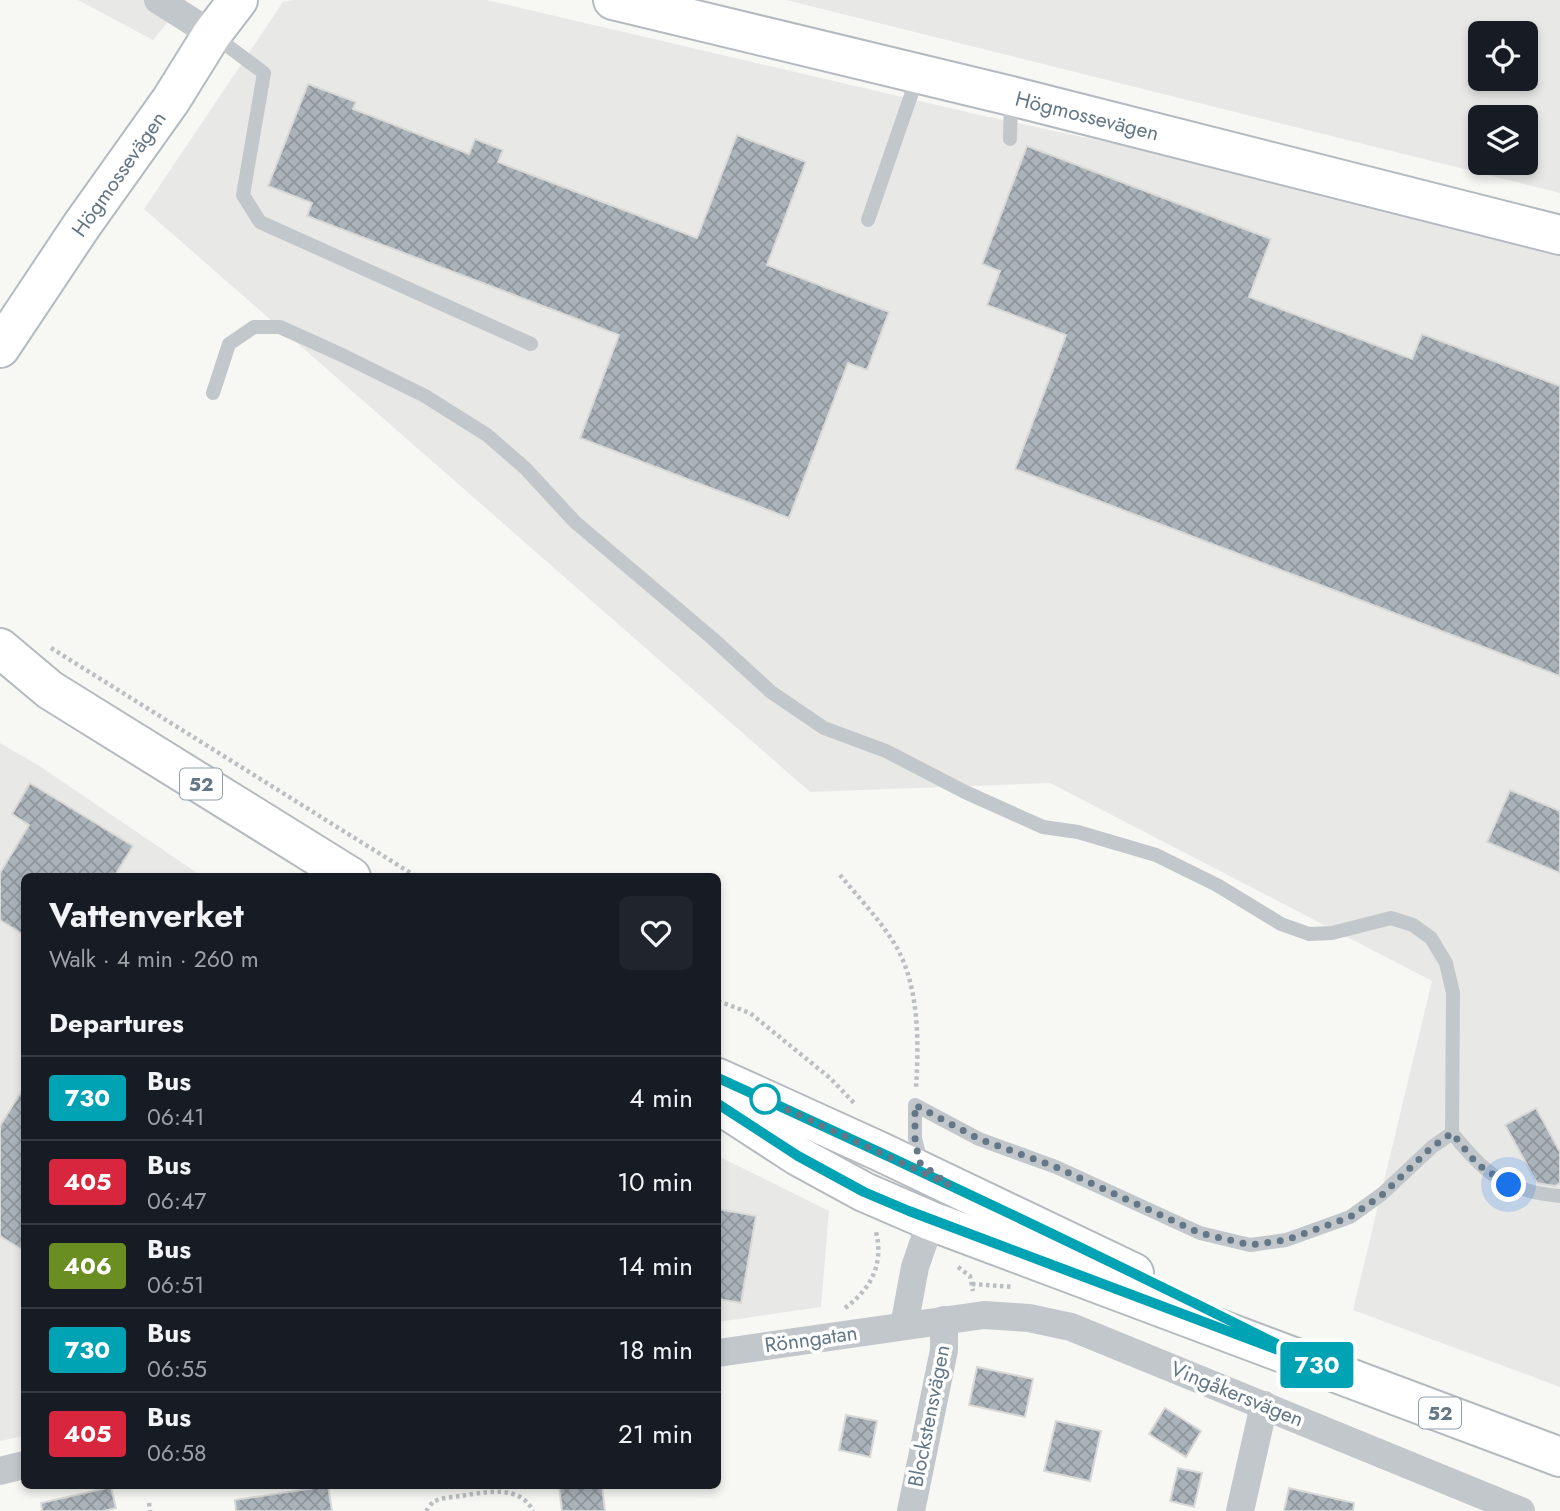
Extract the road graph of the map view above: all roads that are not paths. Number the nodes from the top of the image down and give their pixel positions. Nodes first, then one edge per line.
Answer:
1 (158, 0) edge
2 (238, 0) edge
3 (613, 0) edge
4 (212, 34) junction
5 (919, 74) junction
6 (1011, 96) junction
7 (1010, 139) dead end
8 (868, 220) dead end
9 (1560, 234) edge
10 (531, 344) dead end
11 (0, 348) edge
12 (213, 393) dead end
13 (0, 648) edge
14 (0, 673) edge
15 (50, 690) junction
16 (345, 873) edge
17 (721, 1079) edge
18 (721, 1106) edge
19 (1452, 1133) junction
20 (949, 1185) junction
21 (1560, 1196) edge
22 (931, 1221) junction
23 (944, 1320) junction
24 (904, 1326) junction
25 (721, 1353) edge
26 (1321, 1366) junction
27 (1264, 1405) junction
28 (1560, 1457) edge
29 (21, 1466) edge
30 (0, 1471) edge
31 (911, 1511) edge
32 (1240, 1511) edge
33 (1521, 1511) edge

1 - 4 street
2 - 4 main road, Högmossevägen
3 - 5 main road, Högmossevägen
4 - 10 lane
4 - 11 main road, Högmossevägen
5 - 6 main road, Högmossevägen
5 - 8 lane
6 - 7 lane
6 - 9 main road, Högmossevägen
12 - 19 lane
13 - 15 main road, 52
14 - 15 main road, 52
15 - 16 main road, 52
17 - 20 main road, 52
18 - 22 main road, 52
19 - 20 lane
19 - 21 lane
20 - 22 main road
20 - 26 main road, 52
22 - 24 street
22 - 26 main road, 52
23 - 24 street, Rönngatan
23 - 27 street, Vingåkersvägen
23 - 31 street, Blockstensvägen
24 - 25 street, Rönngatan
26 - 28 main road, 52
27 - 32 street
27 - 33 street, Vingåkersvägen
29 - 30 street

